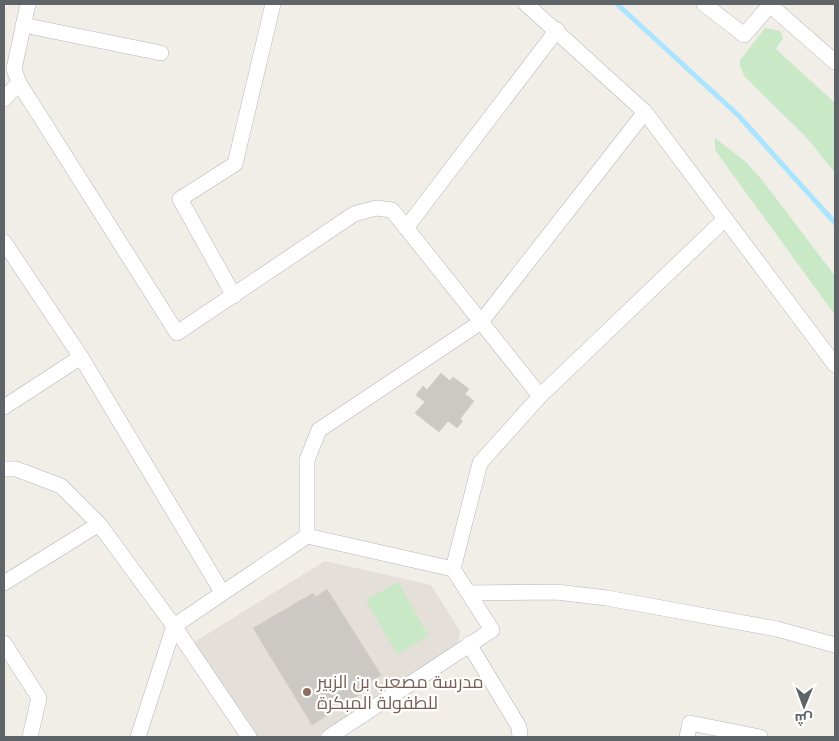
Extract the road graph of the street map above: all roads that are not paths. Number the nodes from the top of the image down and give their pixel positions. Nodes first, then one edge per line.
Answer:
1 (28, 4) edge
2 (273, 4) edge
3 (526, 4) edge
4 (704, 4) edge
5 (771, 4) edge
6 (23, 25) junction
7 (557, 30) junction
8 (161, 53) dead end
9 (835, 62) edge
10 (12, 73) edge
11 (4, 99) edge
12 (645, 112) junction
13 (725, 219) junction
14 (406, 228) junction
15 (4, 242) edge
16 (234, 296) junction
17 (481, 322) junction
18 (81, 357) junction
19 (835, 365) edge
20 (540, 396) junction
21 (4, 407) edge
22 (4, 469) edge
23 (99, 524) junction
24 (307, 536) junction
25 (453, 568) junction
26 (4, 583) edge
27 (222, 592) junction
28 (469, 593) junction
29 (174, 626) junction
30 (4, 642) edge
31 (469, 644) junction
32 (835, 645) edge
33 (30, 737) edge
34 (138, 737) edge
35 (249, 737) edge
36 (329, 737) edge
37 (520, 737) edge
38 (688, 737) edge
39 (760, 737) edge

1 - 6 street
2 - 16 street
3 - 7 street
4 - 5 street
5 - 9 street
6 - 8 street
6 - 10 street
7 - 12 street
7 - 14 street
10 - 11 street
10 - 16 street
12 - 13 street
12 - 17 street
13 - 19 street
13 - 20 street
14 - 16 street
14 - 17 street
15 - 18 street
17 - 20 street
17 - 24 street
18 - 21 street
18 - 27 street
20 - 25 street
22 - 23 street
23 - 26 street
23 - 29 street
24 - 25 street
24 - 27 street
25 - 28 street
27 - 29 street
28 - 31 street
28 - 32 street
29 - 34 street
29 - 35 street
30 - 33 street
31 - 36 street
31 - 37 street
38 - 39 street

